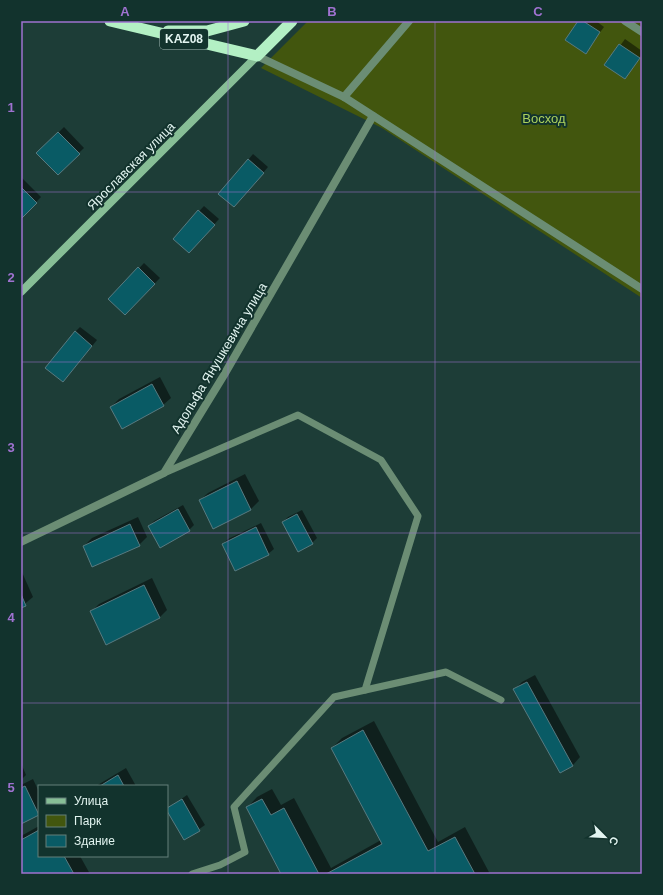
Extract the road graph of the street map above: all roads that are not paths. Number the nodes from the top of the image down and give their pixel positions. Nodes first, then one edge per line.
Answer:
1 (110, 21) edge
2 (244, 21) edge
3 (292, 21) edge
4 (409, 21) edge
5 (625, 21) edge
6 (151, 32) junction
7 (642, 32) edge
8 (257, 56) junction
9 (344, 97) junction
10 (373, 116) junction
11 (642, 289) edge
12 (21, 292) edge
13 (164, 473) junction
14 (21, 542) edge
15 (365, 690) junction
16 (501, 700) dead end
17 (192, 874) edge

1 - 6 highway, KAZ08
2 - 6 highway
3 - 8 highway
4 - 9 street
5 - 7 street
6 - 8 highway, KAZ08
8 - 9 street
8 - 12 main road, Ярославская улица
9 - 10 street
10 - 11 street
10 - 13 street, Адольфа Янушкевича улица
13 - 14 street
13 - 15 lane
15 - 16 lane
15 - 17 lane

